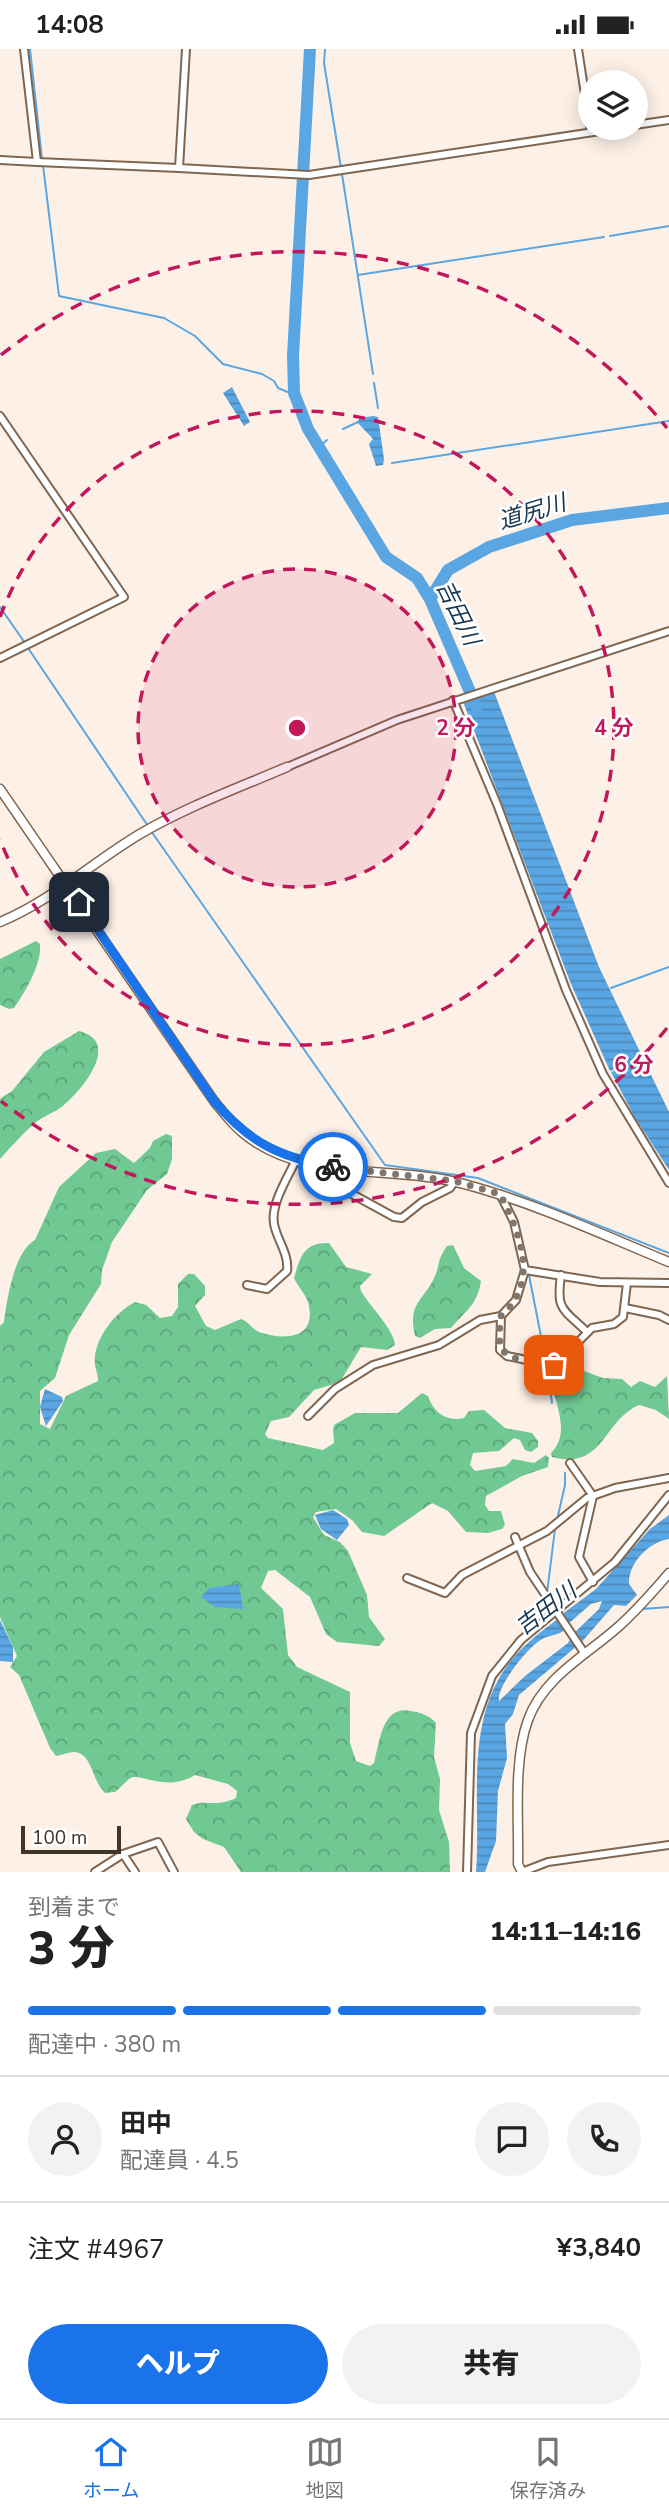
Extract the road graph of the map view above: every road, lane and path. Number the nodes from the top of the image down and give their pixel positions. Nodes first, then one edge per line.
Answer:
1 (24, 49) edge
2 (186, 49) edge
3 (578, 49) edge
4 (581, 70) edge
5 (669, 120) edge
6 (648, 123) edge
7 (578, 131) edge
8 (0, 160) edge
9 (37, 162) junction
10 (179, 168) junction
11 (0, 416) edge
12 (669, 631) edge
13 (0, 658) edge
14 (455, 700) junction
15 (287, 767) joint
16 (0, 789) edge
17 (65, 883) junction
18 (0, 922) edge
19 (296, 1160) junction
20 (310, 1163) junction
21 (455, 1181) junction
22 (669, 1183) edge
23 (500, 1194) junction
24 (669, 1262) edge
25 (529, 1270) junction
26 (561, 1275) junction
27 (627, 1283) junction
28 (669, 1283) edge
29 (247, 1285) dead end
30 (625, 1308) junction
31 (501, 1316) junction
32 (669, 1320) edge
33 (587, 1332) junction
34 (308, 1416) dead end
35 (570, 1463) dead end
36 (669, 1479) edge
37 (669, 1495) edge
38 (593, 1496) junction
39 (515, 1537) dead end
40 (519, 1545) junction
41 (669, 1573) edge
42 (407, 1578) dead end
43 (593, 1582) junction
44 (558, 1612) junction
45 (583, 1652) junction
46 (669, 1845) edge
47 (123, 1854) junction
48 (95, 1872) edge
49 (135, 1872) edge
50 (174, 1872) edge
51 (467, 1872) edge
52 (522, 1872) edge

1 - 9 street
2 - 10 street
3 - 4 street
5 - 6 street
7 - 10 street
8 - 9 street
9 - 10 street
11 - 13 street
12 - 14 street
14 - 15 street
14 - 22 street
15 - 17 street
16 - 17 street
17 - 18 street
17 - 19 street
19 - 20 street
19 - 29 street
20 - 21 street
20 - 21 street
21 - 23 street
23 - 24 street
23 - 25 street
25 - 26 street
25 - 31 street
26 - 27 street
26 - 33 street
27 - 28 street
27 - 30 street
30 - 32 street
30 - 33 street
31 - 33 street
31 - 34 street
35 - 38 street
36 - 38 street
37 - 43 street
38 - 40 street
38 - 43 street
39 - 40 street
40 - 42 street
40 - 44 street
41 - 45 street
43 - 44 street
44 - 45 street
44 - 51 street
45 - 52 street
46 - 52 street
47 - 48 street
47 - 49 street
47 - 50 street

